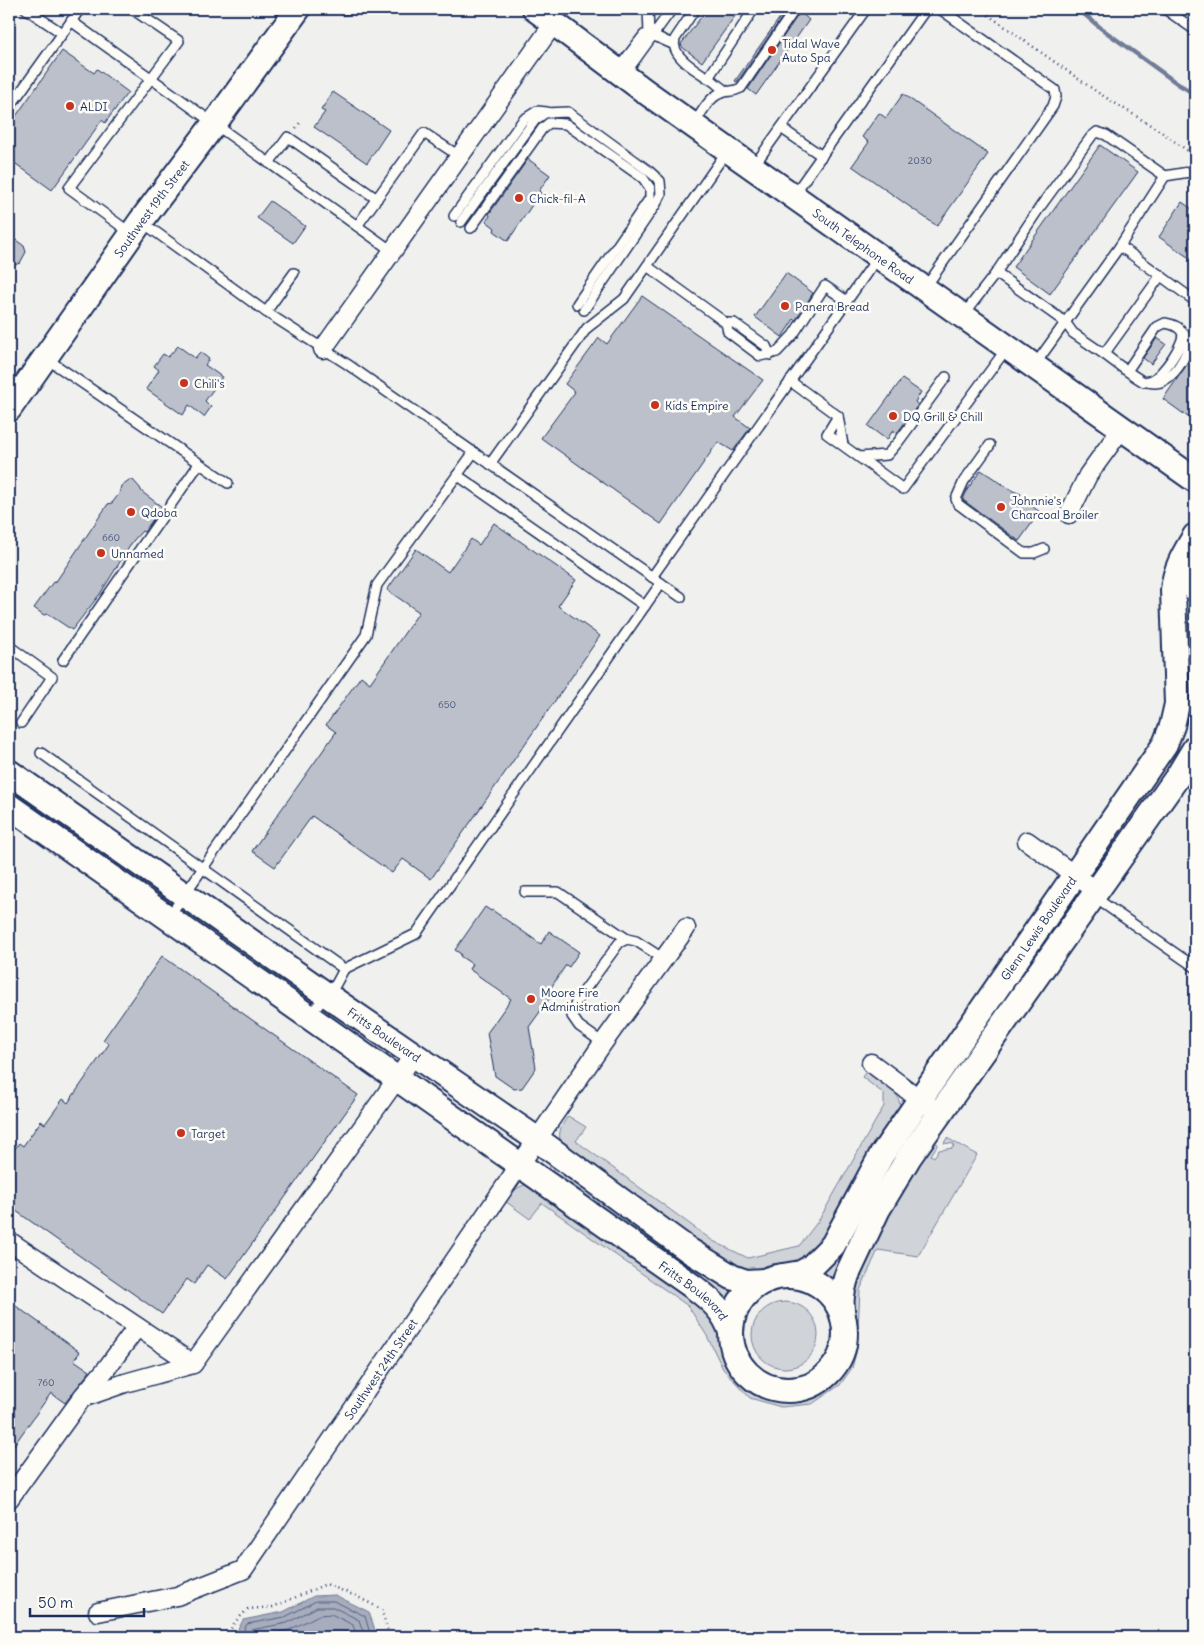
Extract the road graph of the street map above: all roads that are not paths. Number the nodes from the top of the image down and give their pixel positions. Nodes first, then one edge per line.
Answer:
1 (26, 9) edge
2 (80, 9) edge
3 (132, 9) edge
4 (298, 9) edge
5 (535, 9) edge
6 (648, 9) edge
7 (664, 9) edge
8 (672, 9) edge
9 (696, 9) edge
10 (754, 9) edge
11 (795, 9) edge
12 (866, 9) edge
13 (926, 9) edge
14 (940, 9) edge
15 (1165, 9) edge
16 (71, 21) junction
17 (554, 23) junction
18 (1195, 30) edge
19 (653, 32) junction
20 (62, 34) junction
21 (674, 44) junction
22 (620, 72) junction
23 (151, 79) junction
24 (711, 80) junction
25 (726, 91) junction
26 (707, 105) junction
27 (9, 108) edge
28 (214, 124) junction
29 (693, 126) junction
30 (781, 128) junction
31 (728, 150) junction
32 (459, 156) junction
33 (822, 156) junction
34 (269, 164) junction
35 (753, 168) junction
36 (1165, 176) junction
37 (1195, 177) edge
38 (793, 196) junction
39 (377, 199) junction
40 (458, 219) dead end
41 (357, 226) junction
42 (136, 228) junction
43 (471, 228) dead end
44 (1120, 246) junction
45 (392, 251) junction
46 (878, 256) junction
47 (647, 266) junction
48 (294, 273) dead end
49 (996, 273) junction
50 (1161, 275) junction
51 (924, 289) junction
52 (846, 301) junction
53 (1195, 301) edge
54 (266, 312) junction
55 (962, 316) junction
56 (1065, 322) junction
57 (1007, 348) junction
58 (323, 349) junction
59 (1104, 354) junction
60 (45, 357) junction
61 (1034, 367) junction
62 (1127, 371) junction
63 (946, 377) dead end
64 (790, 381) junction
65 (9, 409) edge
66 (838, 416) junction
67 (1122, 428) junction
68 (843, 445) junction
69 (990, 446) dead end
70 (474, 452) junction
71 (859, 457) junction
72 (199, 464) junction
73 (490, 464) junction
74 (457, 476) junction
75 (1195, 480) edge
76 (228, 484) dead end
77 (1069, 514) dead end
78 (1195, 536) edge
79 (1044, 549) dead end
80 (1195, 570) edge
81 (652, 577) junction
82 (661, 583) junction
83 (1195, 589) edge
84 (681, 597) dead end
85 (645, 606) junction
86 (9, 646) edge
87 (63, 660) dead end
88 (21, 723) dead end
89 (1195, 748) edge
90 (40, 754) dead end
91 (9, 772) edge
92 (9, 806) edge
93 (1027, 841) dead end
94 (202, 869) junction
95 (1072, 877) junction
96 (525, 892) dead end
97 (1095, 894) junction
98 (184, 895) junction
99 (168, 918) junction
100 (686, 928) dead end
101 (627, 939) junction
102 (664, 959) junction
103 (1195, 966) edge
104 (344, 968) junction
105 (327, 995) junction
106 (309, 1016) junction
107 (603, 1043) junction
108 (414, 1055) junction
109 (871, 1063) dead end
110 (397, 1078) junction
111 (920, 1099) junction
112 (940, 1114) junction
113 (538, 1140) junction
114 (521, 1164) junction
115 (9, 1241) edge
116 (774, 1279) junction
117 (844, 1322) junction
118 (137, 1327) junction
119 (731, 1332) junction
120 (193, 1364) junction
121 (82, 1398) junction
122 (9, 1499) edge
123 (98, 1612) dead end

1 - 20 lane
2 - 16 lane
3 - 23 lane
4 - 28 street, Southwest 19th Street
5 - 17 street, South Telephone Road
6 - 19 lane
7 - 19 lane
8 - 19 lane
9 - 21 lane
10 - 24 lane
11 - 25 lane
12 - 30 lane
13 - 33 lane
14 - 51 lane
15 - 18 lane
16 - 20 lane
16 - 23 lane
17 - 22 street, South Telephone Road
17 - 32 street
19 - 21 lane
19 - 22 lane
19 - 22 lane
20 - 27 lane
21 - 24 lane
22 - 29 street, South Telephone Road
23 - 28 lane
23 - 42 lane
24 - 25 lane
24 - 26 lane
25 - 26 lane
26 - 29 lane
28 - 34 lane
28 - 42 street, Southwest 19th Street
29 - 31 street, South Telephone Road
30 - 33 lane
30 - 35 lane
31 - 35 street, South Telephone Road
31 - 47 lane
32 - 39 lane
32 - 45 street
33 - 38 lane
34 - 39 lane
34 - 41 lane
35 - 38 street, South Telephone Road
36 - 37 lane
36 - 44 lane
36 - 49 lane
38 - 46 street, South Telephone Road
39 - 41 lane
40 - 43 lane
41 - 45 lane
42 - 54 lane
42 - 60 street, Southwest 19th Street
44 - 50 lane
44 - 56 lane
45 - 58 street
46 - 51 street, South Telephone Road
46 - 52 lane
47 - 52 lane
47 - 73 lane
48 - 54 lane
49 - 55 lane
49 - 56 lane
50 - 53 lane
50 - 59 lane
51 - 55 street, South Telephone Road
52 - 64 lane
54 - 58 lane
55 - 57 street, South Telephone Road
56 - 59 lane
56 - 61 lane
57 - 61 street, South Telephone Road
57 - 71 lane
58 - 70 lane
59 - 62 lane
60 - 65 street, Southwest 19th Street
60 - 72 lane
61 - 67 street, South Telephone Road
62 - 62 lane
63 - 71 lane
64 - 66 lane
64 - 81 lane
66 - 68 lane
66 - 68 lane
67 - 75 street, South Telephone Road
67 - 77 street
68 - 71 lane
69 - 79 lane
70 - 73 lane
70 - 74 lane
72 - 76 lane
72 - 87 lane
73 - 81 lane
74 - 85 lane
74 - 94 lane
78 - 95 street, Glenn Lewis Boulevard
80 - 83 street
81 - 82 lane
82 - 84 lane
82 - 85 lane
85 - 104 lane
86 - 88 lane
89 - 97 street
90 - 94 lane
91 - 98 street, Fritts Boulevard
92 - 99 street, Fritts Boulevard
93 - 95 street
94 - 98 lane
94 - 104 lane
95 - 97 street
95 - 111 street, Glenn Lewis Boulevard
96 - 101 lane
97 - 103 lane
97 - 112 street
98 - 99 lane
98 - 105 street, Fritts Boulevard
99 - 106 street, Fritts Boulevard
100 - 102 street, Southwest 24th Street
101 - 102 lane
101 - 107 lane
102 - 107 street, Southwest 24th Street
104 - 105 lane
105 - 106 lane
105 - 108 street, Fritts Boulevard
106 - 110 street, Fritts Boulevard
107 - 113 street, Southwest 24th Street
108 - 110 street
108 - 113 street, Fritts Boulevard
109 - 111 street
110 - 114 street, Fritts Boulevard
110 - 120 street
111 - 112 street
111 - 116 street, Glenn Lewis Boulevard
112 - 117 street
113 - 114 street, Southwest 24th Street
113 - 116 street, Fritts Boulevard
114 - 119 street, Fritts Boulevard
114 - 123 street, Southwest 24th Street
115 - 118 street
116 - 117 street
116 - 119 street
117 - 119 street
118 - 120 street
118 - 121 street
120 - 121 street
121 - 122 street

